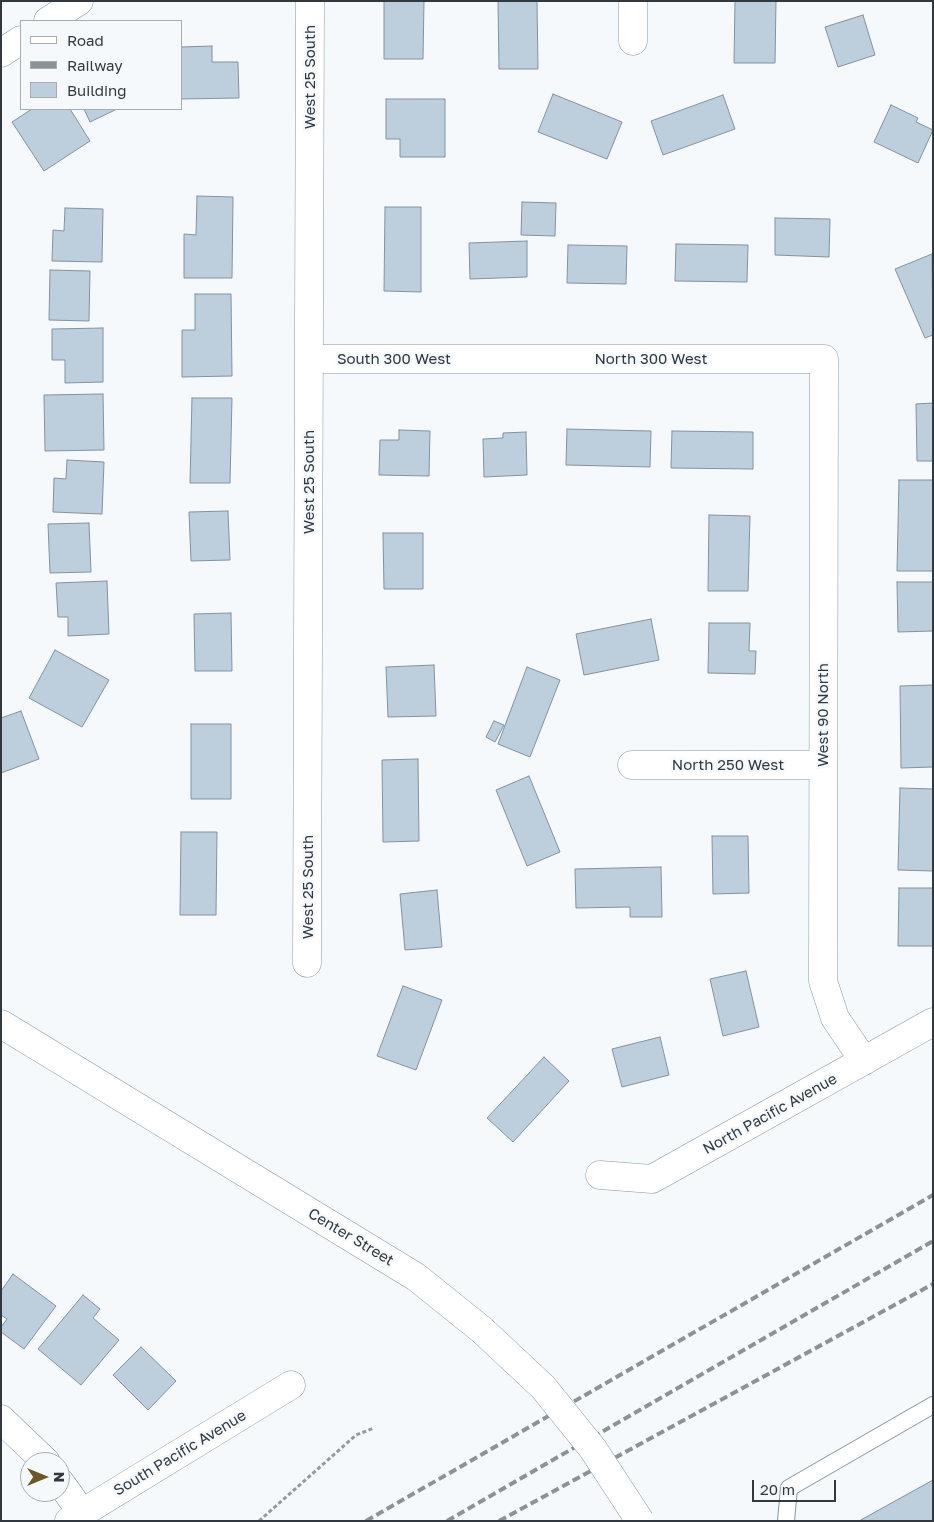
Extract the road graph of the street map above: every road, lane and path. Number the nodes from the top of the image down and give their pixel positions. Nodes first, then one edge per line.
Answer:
1 (79, 1) edge
2 (310, 1) edge
3 (633, 1) edge
4 (50, 20) edge
5 (20, 41) edge
6 (633, 41) dead end
7 (1, 53) edge
8 (309, 359) junction
9 (479, 359) joint
10 (824, 359) joint
11 (632, 765) dead end
12 (823, 765) junction
13 (307, 963) dead end
14 (933, 1022) edge
15 (1, 1024) edge
16 (864, 1061) junction
17 (600, 1175) dead end
18 (291, 1385) dead end
19 (933, 1405) edge
20 (1, 1419) edge
21 (374, 1428) dead end
22 (36, 1452) edge
23 (69, 1502) edge
24 (75, 1517) edge
25 (259, 1521) edge
26 (640, 1521) edge
27 (786, 1521) edge

1 - 4 street
2 - 8 street, West 25 South
3 - 6 street
5 - 7 street
8 - 9 street, South 300 West
8 - 13 street, West 25 South
9 - 10 street, North 300 West
10 - 12 street, West 90 North
11 - 12 street, North 250 West
12 - 16 street, West 90 North
14 - 16 street, North Pacific Avenue
15 - 26 street, Center Street, bridge
16 - 17 street, North Pacific Avenue
18 - 24 street, South Pacific Avenue
19 - 27 lane
20 - 22 street
21 - 25 path
23 - 24 street

